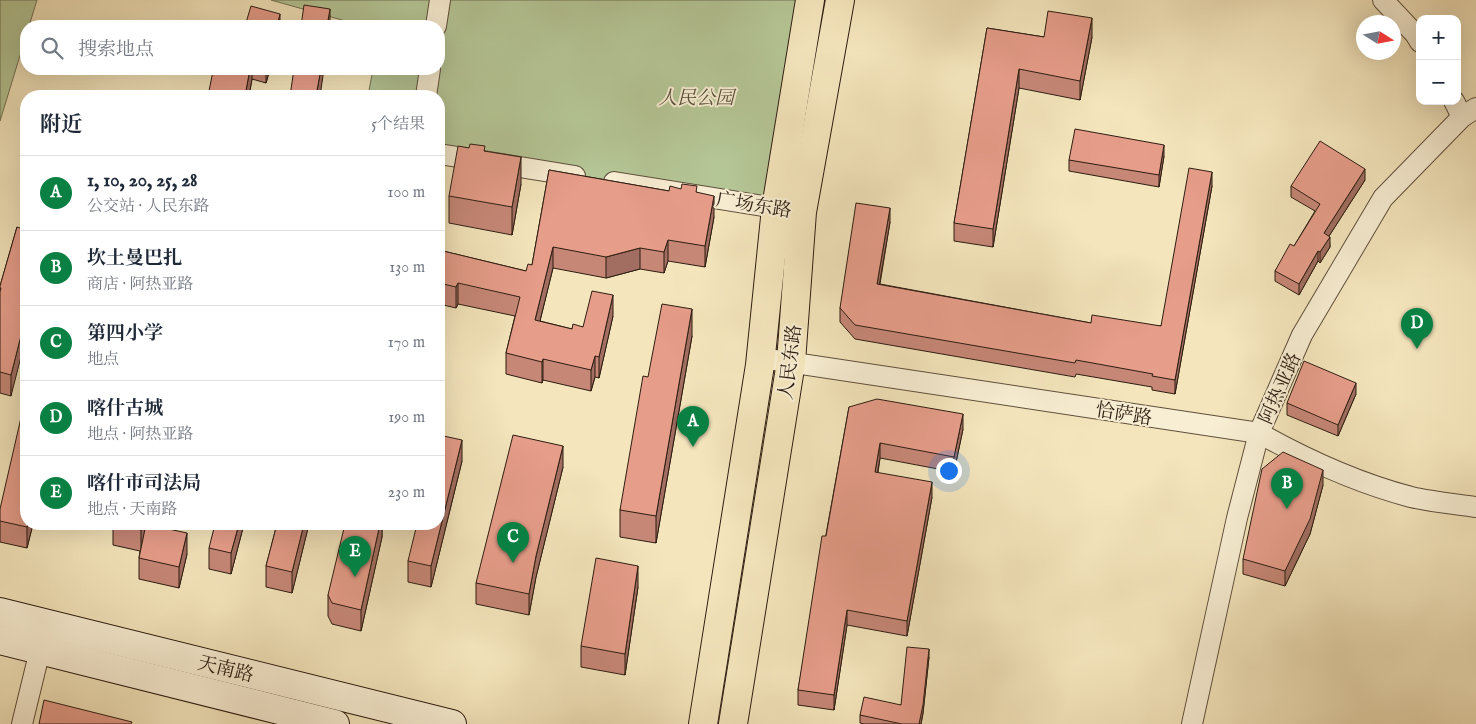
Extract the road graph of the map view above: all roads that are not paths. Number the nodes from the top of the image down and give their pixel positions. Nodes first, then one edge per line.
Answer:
1 (440, 0) edge
2 (810, 0) edge
3 (840, 0) edge
4 (1383, 0) edge
5 (437, 20) edge
6 (1416, 36) edge
7 (429, 75) edge
8 (427, 90) edge
9 (1464, 109) edge
10 (445, 155) edge
11 (789, 210) junction
12 (761, 358) junction
13 (791, 362) junction
14 (1259, 433) junction
15 (1476, 507) edge
16 (0, 612) edge
17 (0, 640) edge
18 (40, 650) junction
19 (22, 724) edge
20 (335, 724) edge
21 (452, 724) edge
22 (703, 724) edge
23 (733, 724) edge
24 (1192, 724) edge

1 - 5 street
2 - 11 main road, 人民东路
3 - 11 main road, 人民东路
4 - 6 street
7 - 8 street
9 - 14 street, 阿热亚路
10 - 11 street, 广场东路
11 - 12 main road, 人民东路
11 - 13 main road, 人民东路
12 - 13 street, 恰萨路
12 - 22 main road, 人民东路
13 - 14 street, 恰萨路
13 - 23 main road, 人民东路
14 - 15 street, 恰萨路
14 - 24 street, 阿热亚路
16 - 21 street, 天南路
17 - 18 street, 天南路
18 - 19 street
18 - 20 street, 天南路

